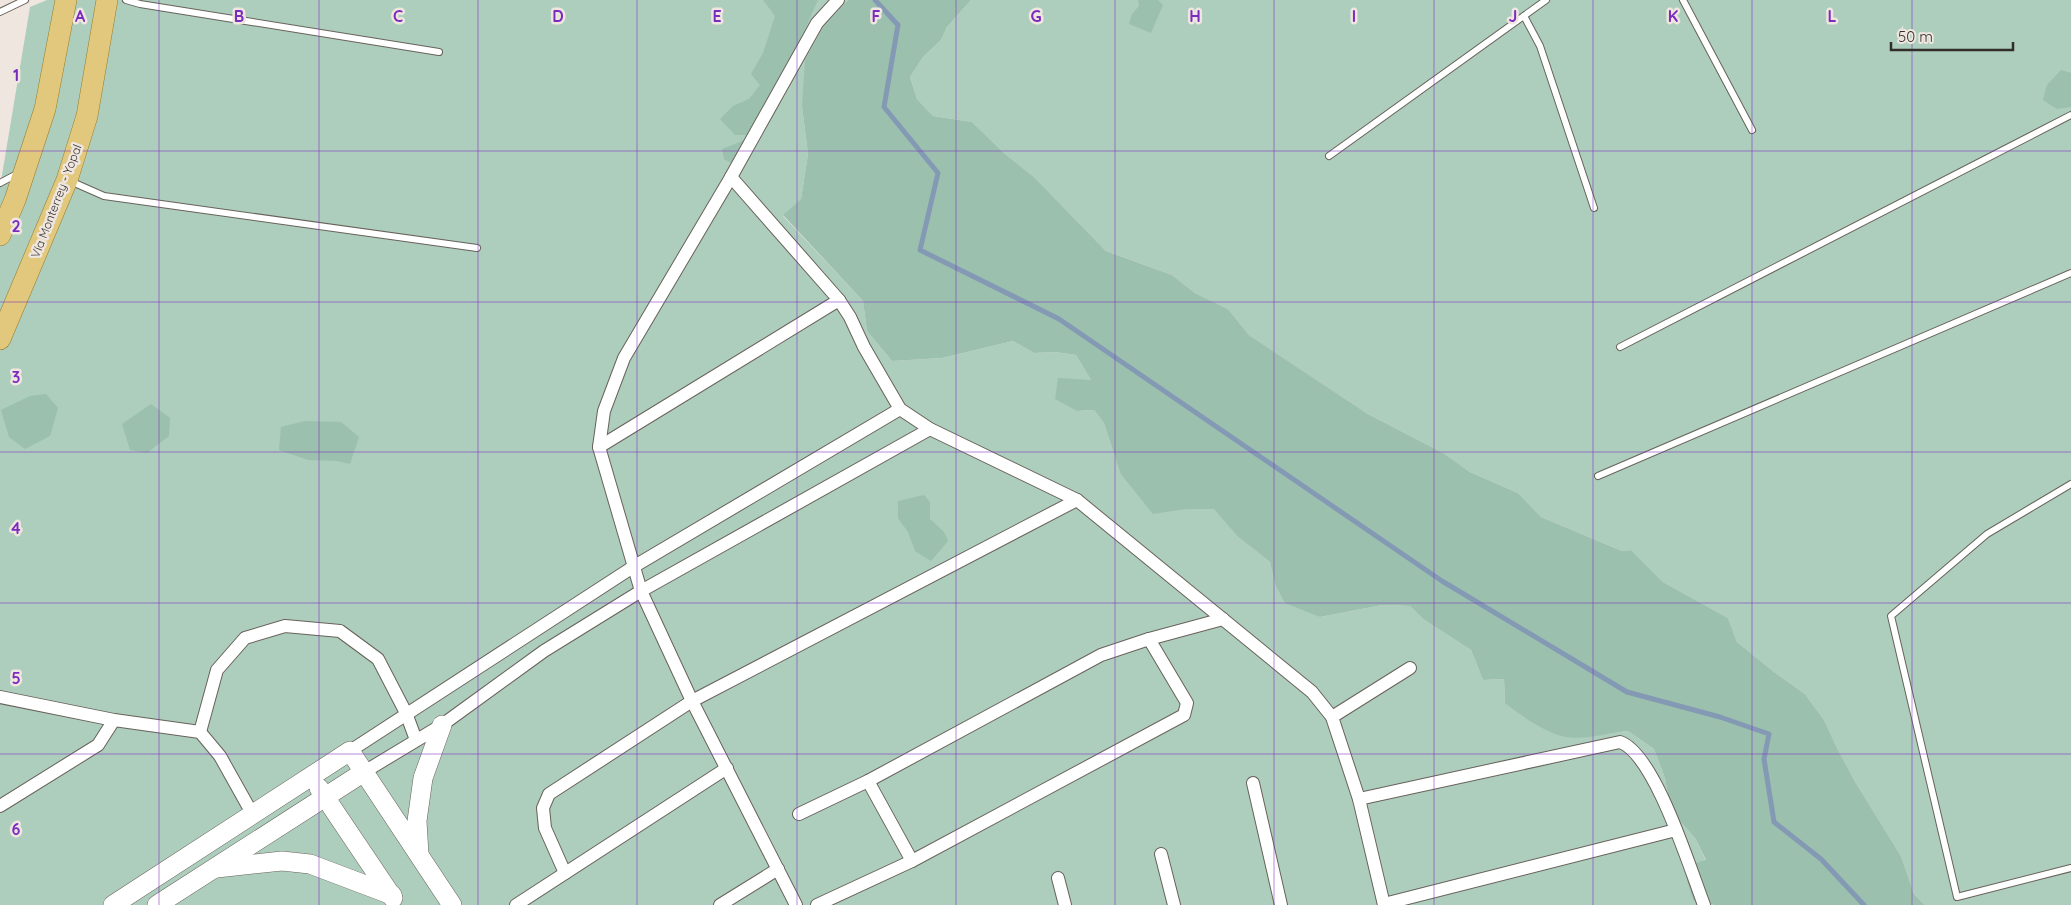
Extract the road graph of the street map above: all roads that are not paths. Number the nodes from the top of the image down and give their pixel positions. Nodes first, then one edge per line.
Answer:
1 (25, 0) edge
2 (66, 0) edge
3 (107, 0) edge
4 (126, 0) edge
5 (838, 0) edge
6 (1546, 0) edge
7 (1683, 0) edge
8 (0, 12) edge
9 (1524, 16) junction
10 (439, 52) dead end
11 (2071, 115) edge
12 (1752, 130) dead end
13 (1328, 156) dead end
14 (25, 170) junction
15 (731, 177) junction
16 (67, 180) junction
17 (0, 183) edge
18 (1594, 208) dead end
19 (0, 235) edge
20 (477, 248) dead end
21 (2071, 273) edge
22 (839, 300) junction
23 (0, 339) edge
24 (1620, 347) dead end
25 (900, 409) junction
26 (930, 429) junction
27 (598, 447) junction
28 (1598, 476) dead end
29 (2071, 484) edge
30 (1077, 500) junction
31 (633, 567) junction
32 (641, 590) junction
33 (1223, 619) junction
34 (1149, 639) junction
35 (1410, 668) dead end
36 (0, 698) edge
37 (692, 701) junction
38 (406, 713) junction
39 (1332, 717) junction
40 (114, 720) junction
41 (442, 725) junction
42 (200, 732) junction
43 (416, 740) junction
44 (350, 751) junction
45 (727, 768) junction
46 (364, 772) junction
47 (311, 776) junction
48 (868, 781) junction
49 (1253, 784) dead end
50 (326, 797) junction
51 (1358, 800) junction
52 (0, 806) edge
53 (799, 814) dead end
54 (253, 815) junction
55 (1676, 830) junction
56 (1162, 854) dead end
57 (419, 855) junction
58 (912, 861) junction
59 (2071, 868) edge
60 (212, 869) junction
61 (778, 869) junction
62 (565, 873) junction
63 (1058, 878) dead end
64 (395, 900) edge
65 (1384, 904) edge
66 (113, 905) edge
67 (157, 905) edge
68 (452, 905) edge
69 (516, 905) edge
70 (720, 905) edge
71 (796, 905) edge
72 (817, 905) edge
73 (1065, 905) edge
74 (1174, 905) edge
75 (1281, 905) edge
76 (1704, 905) edge

1 - 8 lane
2 - 14 main road
3 - 16 main road, Vía Monterrey - Yopal
4 - 10 lane
5 - 15 street
6 - 9 lane
7 - 12 lane
9 - 13 lane
9 - 18 lane
11 - 24 lane
14 - 17 lane
14 - 19 main road
15 - 22 street
15 - 27 street
16 - 20 lane
16 - 23 main road, Vía Monterrey - Yopal
21 - 28 lane
22 - 25 street
22 - 27 street
25 - 26 street
25 - 31 street
26 - 30 street
26 - 32 street
27 - 31 street
29 - 59 lane
30 - 33 street
30 - 37 street
31 - 32 street
31 - 38 street
32 - 37 street
32 - 41 street
33 - 34 street
33 - 39 street
34 - 48 street
34 - 58 street
35 - 39 street
36 - 40 street
37 - 45 street
37 - 62 street
38 - 42 street
38 - 43 street
38 - 44 street
39 - 51 street
40 - 42 street
40 - 52 street
41 - 43 street
41 - 57 main road
42 - 54 street
43 - 46 street
44 - 46 main road
44 - 47 main road
45 - 61 street
45 - 62 street
46 - 50 main road
46 - 57 main road
47 - 50 main road
47 - 54 main road
48 - 53 street
48 - 58 street
49 - 75 street
50 - 60 main road
50 - 64 main road
51 - 55 street
51 - 65 street
54 - 66 main road
55 - 65 street
55 - 76 street
56 - 74 street
57 - 68 main road
58 - 72 street
60 - 64 main road
60 - 67 main road
61 - 70 street
61 - 71 street
62 - 69 street
63 - 73 street

